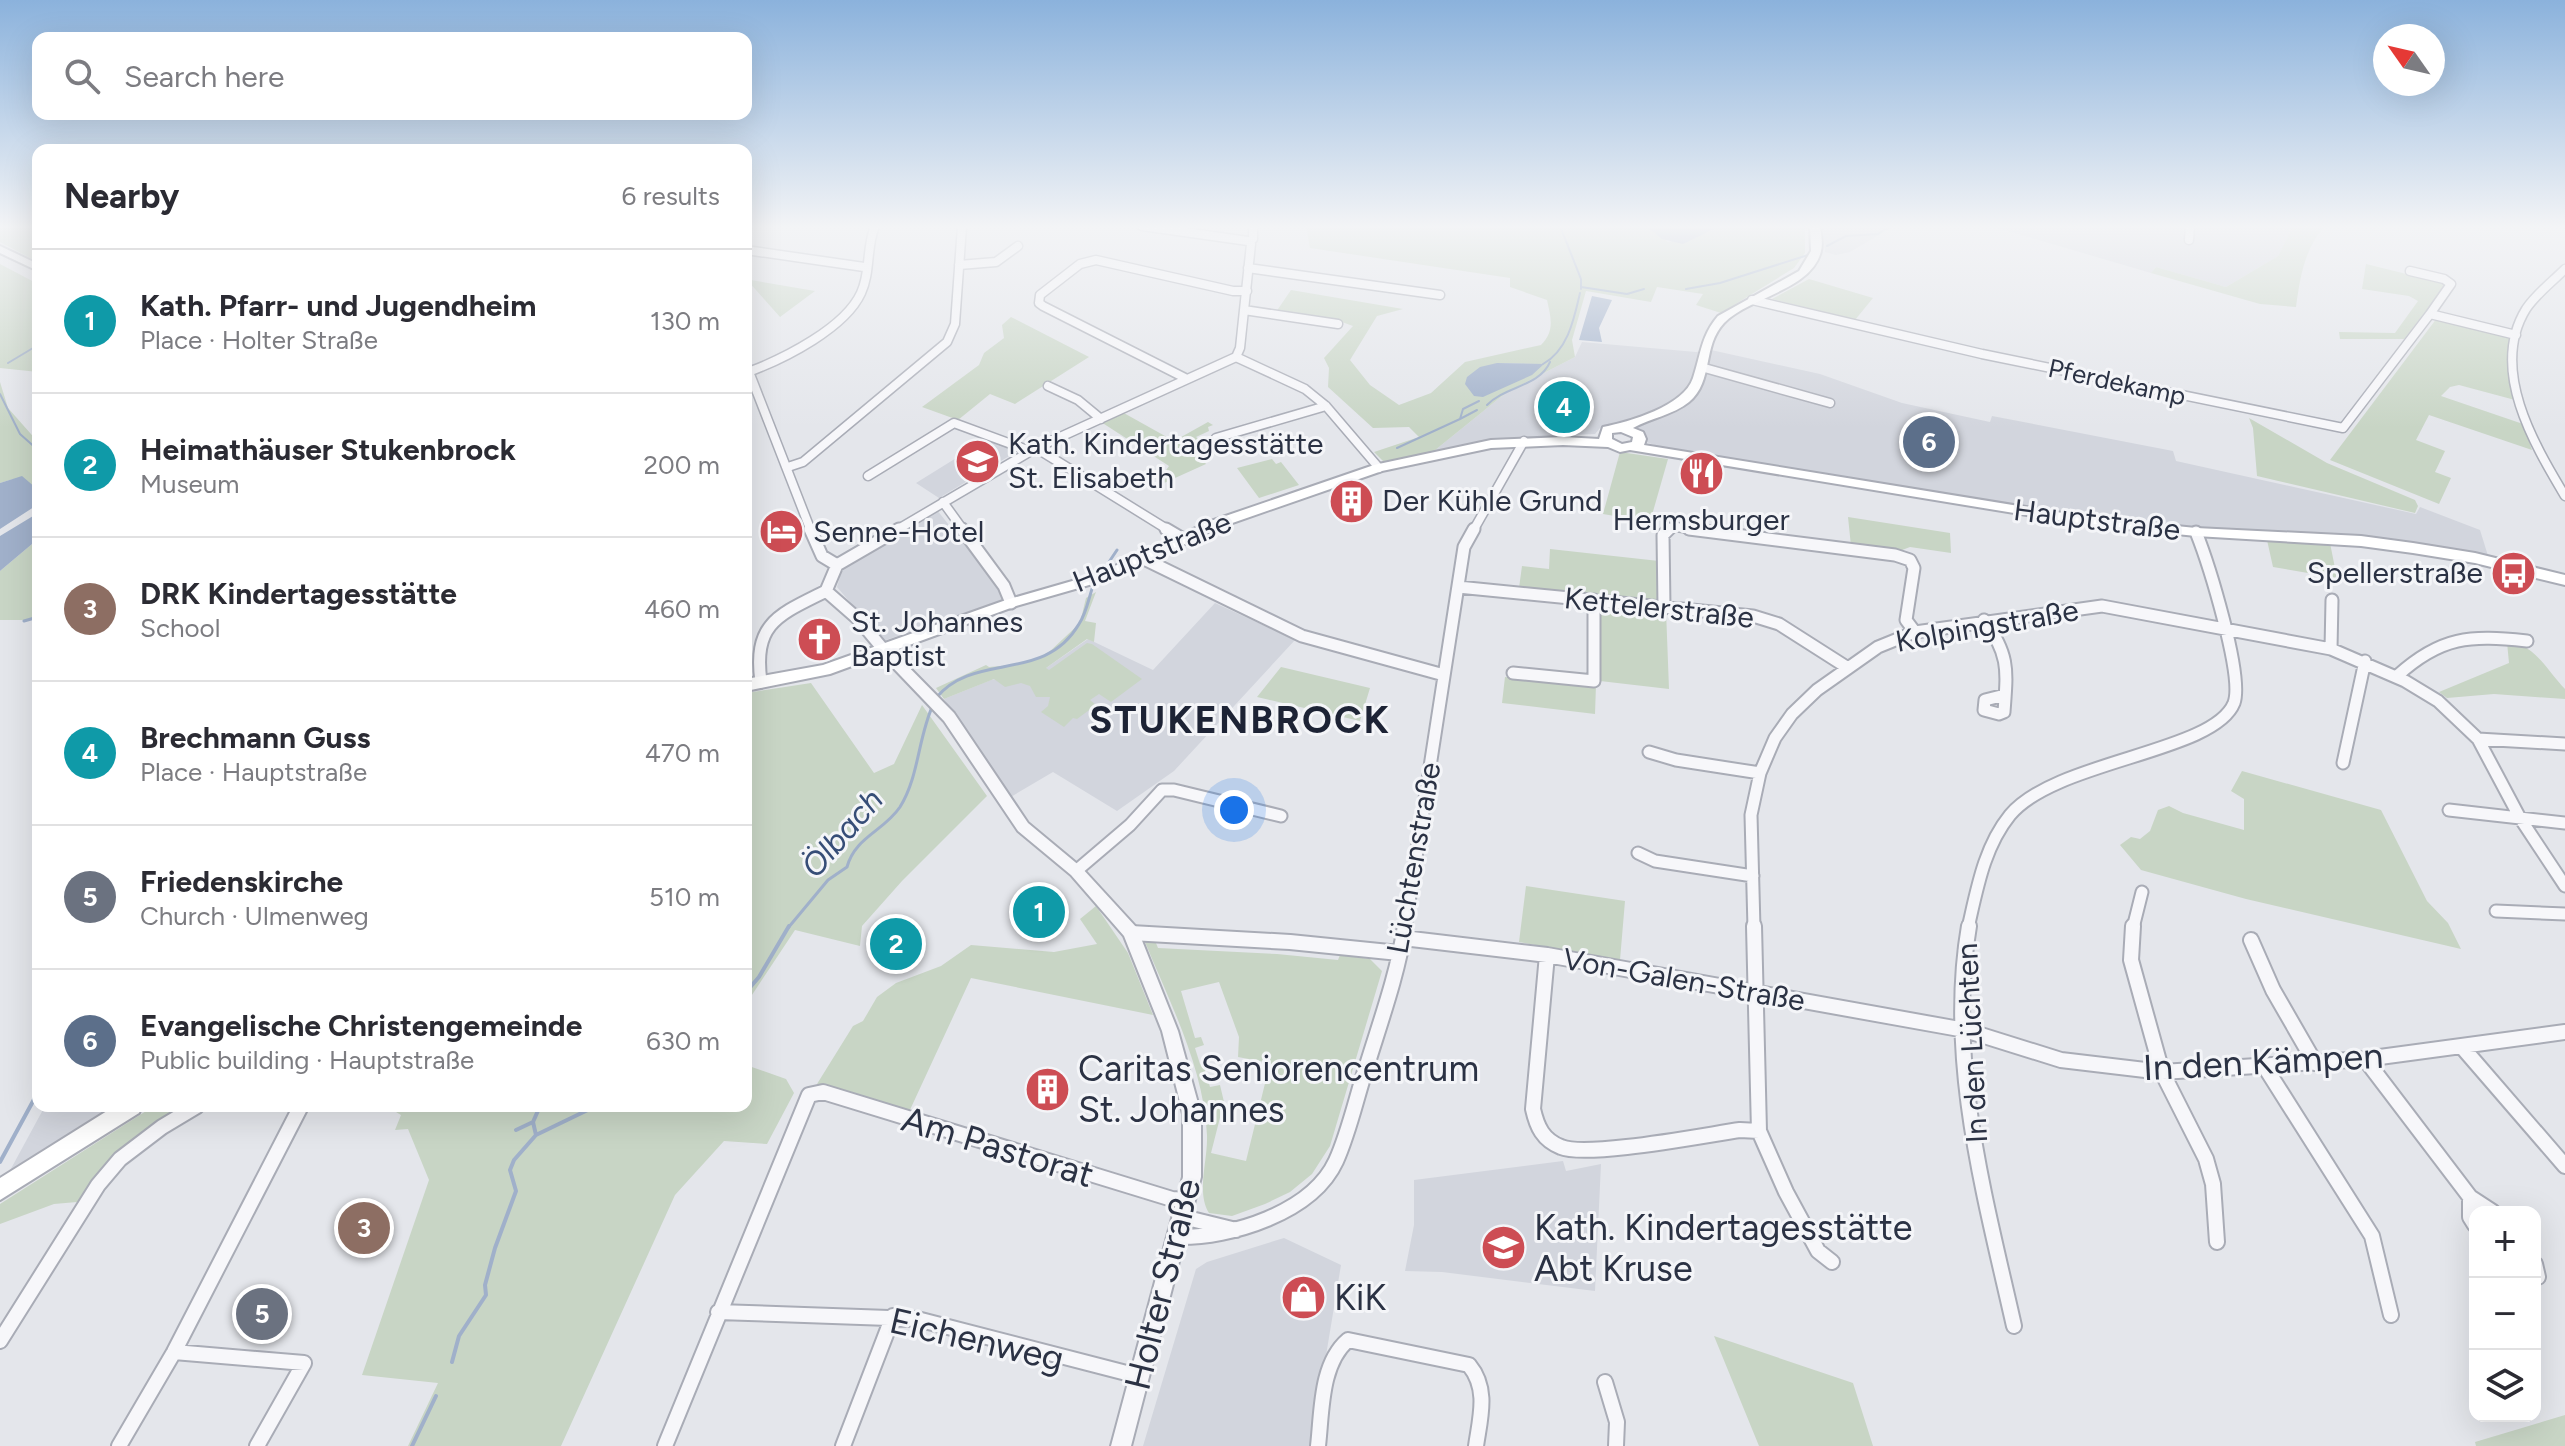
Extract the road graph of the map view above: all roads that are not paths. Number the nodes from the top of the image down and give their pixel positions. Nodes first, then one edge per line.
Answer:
1 (861, 293) edge
2 (957, 293) edge
3 (1042, 293) edge
4 (1247, 293) edge
5 (1429, 293) edge
6 (1764, 293) edge
7 (2444, 293) edge
8 (2541, 293) edge
9 (1440, 295) dead end
10 (1752, 300) junction
11 (1244, 310) junction
12 (2430, 314) junction
13 (1338, 324) dead end
14 (2516, 335) junction
15 (1236, 357) junction
16 (752, 367) edge
17 (1701, 367) junction
18 (752, 377) edge
19 (1187, 379) junction
20 (1048, 386) dead end
21 (1830, 403) dead end
22 (1326, 406) junction
23 (1645, 417) junction
24 (1101, 419) junction
25 (1623, 428) junction
26 (1216, 438) dead end
27 (1607, 438) junction
28 (1637, 440) junction
29 (1524, 441) junction
30 (1033, 450) junction
31 (788, 467) junction
32 (1379, 468) junction
33 (868, 476) dead end
34 (2565, 496) edge
35 (943, 502) junction
36 (2196, 532) junction
37 (1183, 539) junction
38 (1144, 559) junction
39 (837, 565) junction
40 (2565, 582) edge
41 (1458, 587) junction
42 (826, 591) junction
43 (1594, 600) junction
44 (2332, 600) dead end
45 (1011, 603) junction
46 (1664, 607) junction
47 (1984, 620) junction
48 (2223, 627) junction
49 (1915, 632) junction
50 (2527, 641) dead end
51 (883, 649) junction
52 (2331, 649) junction
53 (2365, 661) junction
54 (1848, 668) junction
55 (1513, 673) dead end
56 (1444, 675) junction
57 (2397, 676) junction
58 (754, 683) edge
59 (2005, 695) dead end
60 (2478, 739) junction
61 (2565, 744) edge
62 (1649, 752) dead end
63 (2343, 763) dead end
64 (1760, 773) junction
65 (2449, 810) dead end
66 (1281, 816) dead end
67 (2520, 818) junction
68 (2565, 823) edge
69 (1638, 853) dead end
70 (1076, 871) junction
71 (1753, 876) junction
72 (2565, 886) edge
73 (2142, 892) dead end
74 (2496, 911) dead end
75 (2565, 914) edge
76 (1131, 933) junction
77 (1403, 938) junction
78 (2251, 940) dead end
79 (1399, 953) junction
80 (1547, 955) junction
81 (1756, 994) junction
82 (1965, 1030) junction
83 (2565, 1032) edge
84 (2463, 1048) junction
85 (2365, 1059) junction
86 (2315, 1063) junction
87 (2265, 1067) junction
88 (2162, 1072) junction
89 (123, 1112) edge
90 (187, 1112) edge
91 (298, 1112) edge
92 (1759, 1131) junction
93 (2565, 1166) edge
94 (0, 1190) edge
95 (2470, 1197) junction
96 (2470, 1206) edge
97 (2484, 1206) edge
98 (1185, 1208) junction
99 (1236, 1230) junction
100 (1178, 1237) junction
101 (2217, 1242) dead end
102 (1832, 1262) dead end
103 (718, 1312) junction
104 (2391, 1315) dead end
105 (893, 1316) junction
106 (2014, 1326) dead end
107 (0, 1341) edge
108 (174, 1352) junction
109 (1138, 1376) junction
110 (1605, 1382) dead end
111 (119, 1446) edge
112 (257, 1446) edge
113 (665, 1446) edge
114 (843, 1446) edge
115 (1121, 1446) edge
116 (1318, 1446) edge
117 (1476, 1446) edge
118 (1616, 1446) edge

1 - 16 street
2 - 31 street
3 - 19 street
4 - 11 street
5 - 9 street
6 - 10 main road
7 - 12 street, Pferdekamp
8 - 14 street
10 - 12 street, Pferdekamp
10 - 17 main road
11 - 13 street
11 - 15 street
12 - 14 street
14 - 34 street
15 - 19 street
15 - 22 street
17 - 21 street
17 - 23 main road
18 - 31 street
19 - 24 street
20 - 24 street
22 - 26 street
22 - 32 street
23 - 25 main road
23 - 28 main road
24 - 30 street
25 - 27 main road
25 - 28 main road
27 - 28 main road, Hauptstraße
27 - 29 main road, Hauptstraße
28 - 36 main road, Hauptstraße
29 - 32 main road, Hauptstraße
29 - 41 street, Lüchtenstraße
30 - 33 street
30 - 35 street
30 - 37 street
31 - 39 street
32 - 37 main road, Hauptstraße
35 - 39 street
35 - 45 street
36 - 40 main road, Hauptstraße
36 - 48 street, In den Lüchten
37 - 38 main road, Hauptstraße
38 - 45 main road, Hauptstraße
38 - 56 street
39 - 42 street
41 - 43 street, Kettelerstraße
41 - 56 street, Lüchtenstraße
42 - 51 street
42 - 58 street
43 - 46 street, Kettelerstraße
43 - 55 street
44 - 52 street
45 - 51 main road, Hauptstraße
46 - 49 street
46 - 54 street, Kettelerstraße
47 - 48 street, Kolpingstraße
47 - 49 street, Kolpingstraße
47 - 59 street
48 - 52 street
48 - 82 street, In den Lüchten
49 - 54 street, Kolpingstraße
50 - 57 street
51 - 58 main road, Hauptstraße
51 - 70 street, Holter Straße
52 - 53 street
53 - 57 street
53 - 63 street
54 - 64 street, Kolpingstraße
56 - 77 street, Lüchtenstraße
57 - 60 street
60 - 61 street
60 - 67 street
62 - 64 street
64 - 71 street, Kolpingstraße
65 - 67 street
66 - 70 street
67 - 68 street
67 - 72 street
69 - 71 street
70 - 76 street, Holter Straße
71 - 81 street, Kolpingstraße
73 - 88 street
74 - 75 street
76 - 79 street
76 - 98 street, Holter Straße
77 - 79 street, Lüchtenstraße
77 - 80 street, Von-Galen-Straße
78 - 86 street
79 - 99 street, Lüchtenstraße
80 - 81 street, Von-Galen-Straße
80 - 92 street
81 - 82 street, Von-Galen-Straße
81 - 92 street, Kolpingstraße
82 - 88 street, In den Kämpen
82 - 106 street, In den Lüchten
83 - 84 street, In den Kämpen
84 - 85 street, In den Kämpen
84 - 93 street
85 - 86 street, In den Kämpen
85 - 95 street
86 - 87 street, In den Kämpen
87 - 88 street, In den Kämpen
87 - 104 street
88 - 101 street
89 - 94 main road
90 - 107 street
91 - 108 street
92 - 102 street, Kolpingstraße
95 - 96 street
95 - 97 street
98 - 99 street
98 - 100 street, Holter Straße
98 - 103 street, Am Pastorat
99 - 100 street, Lüchtenstraße
100 - 109 street, Holter Straße
103 - 105 street, Eichenweg
103 - 113 street
105 - 109 street, Eichenweg
105 - 114 street
108 - 111 street
108 - 112 street
109 - 115 street, Holter Straße
110 - 118 street
116 - 117 street

